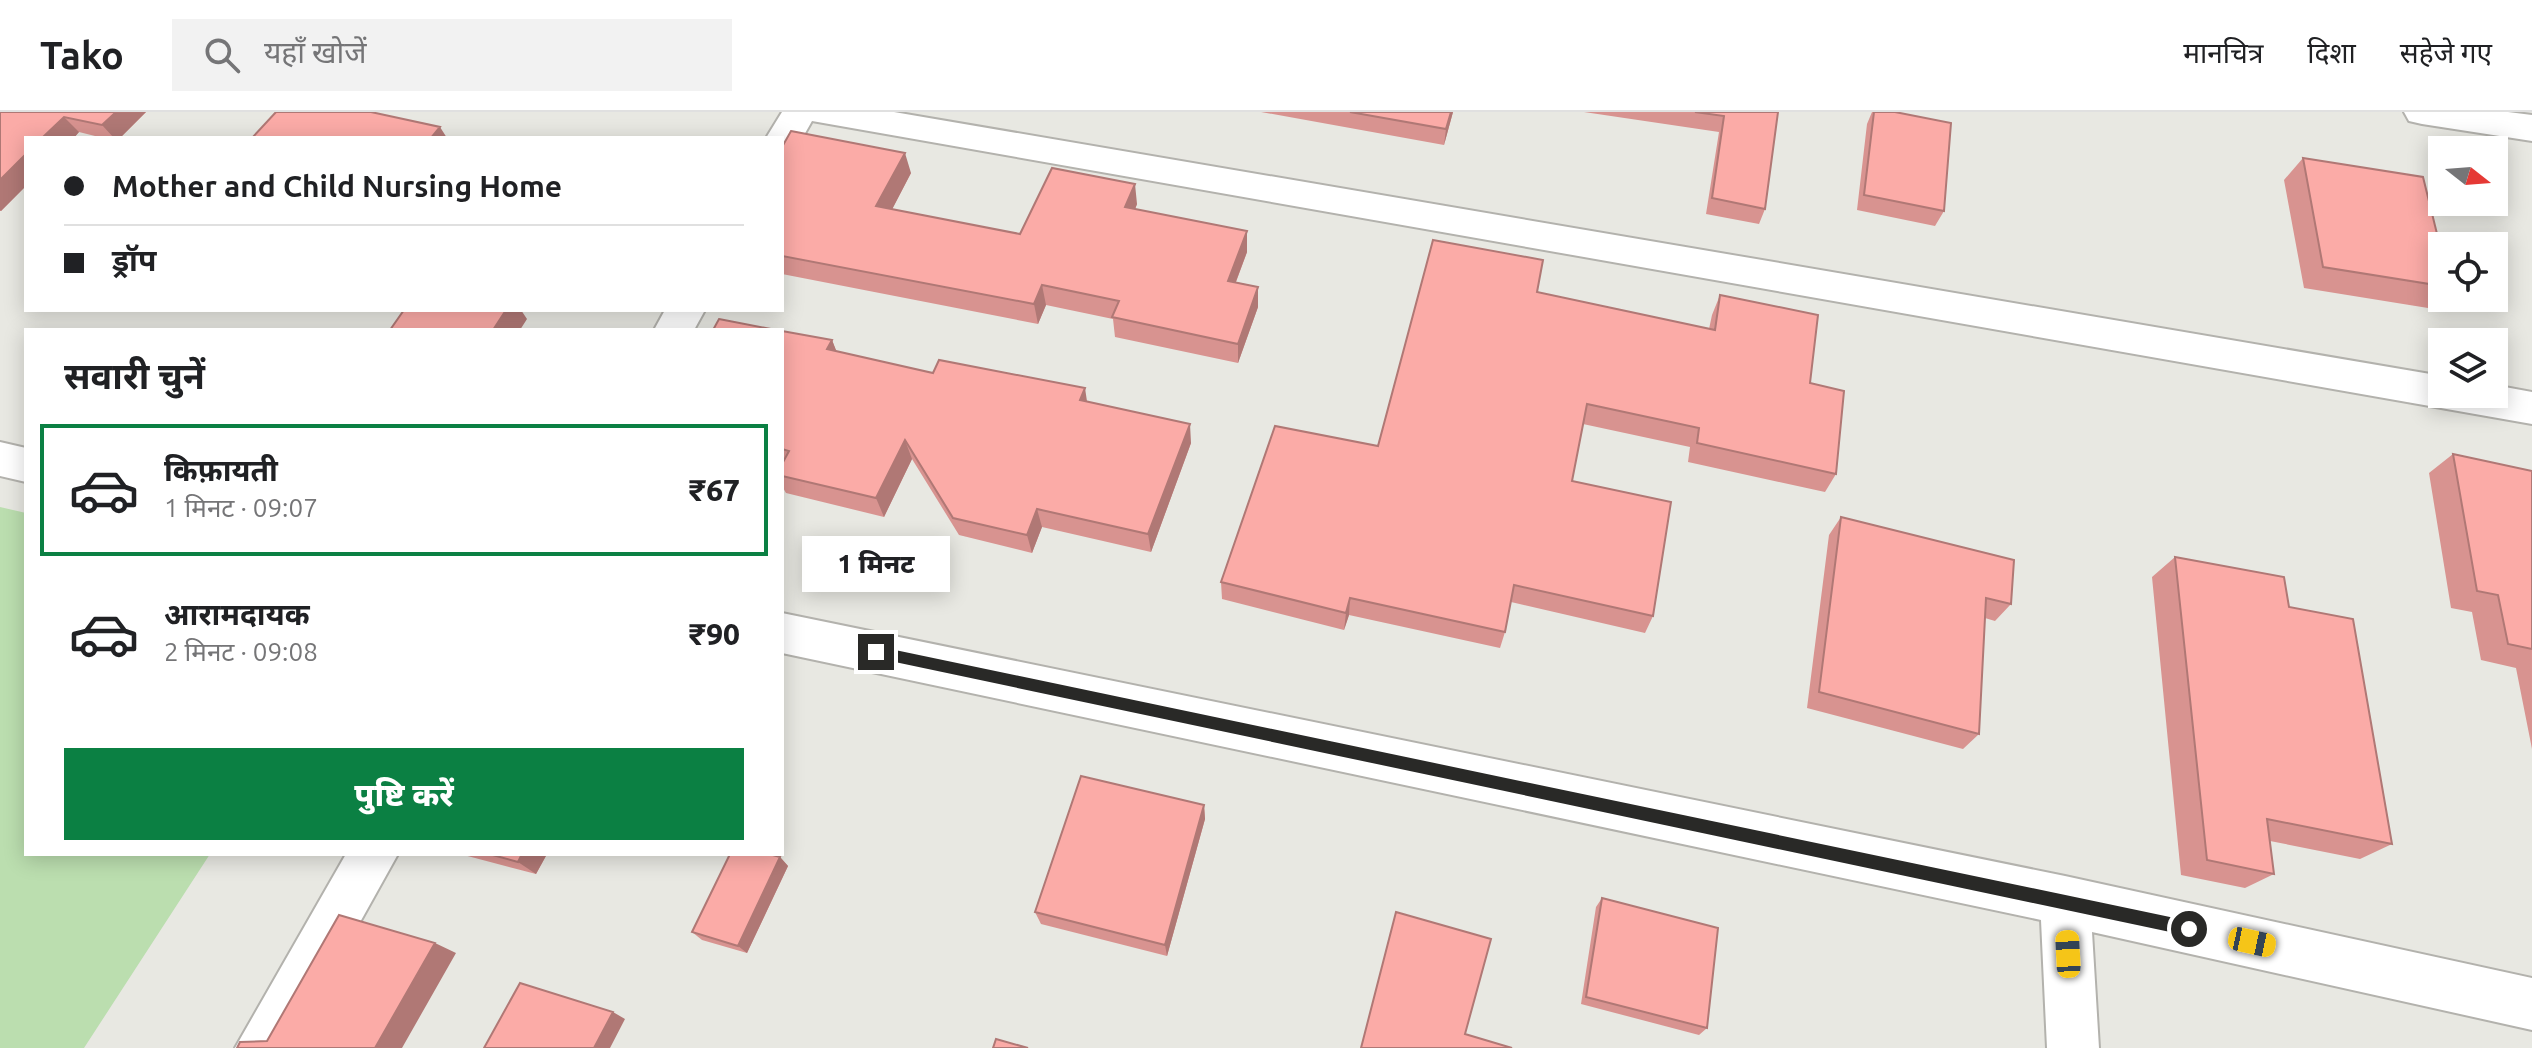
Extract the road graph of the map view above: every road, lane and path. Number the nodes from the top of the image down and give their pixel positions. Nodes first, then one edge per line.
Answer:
1 (800, 112) edge
2 (822, 112) edge
3 (2422, 112) edge
4 (2532, 128) edge
5 (784, 139) edge
6 (2428, 390) edge
7 (2508, 404) edge
8 (2532, 408) edge
9 (0, 459) edge
10 (24, 465) edge
11 (784, 633) edge
12 (372, 856) edge
13 (2065, 901) junction
14 (2532, 1004) edge
15 (261, 1048) edge
16 (2073, 1048) edge

1 - 5 street
2 - 6 street
3 - 4 street
7 - 8 street
9 - 10 street
11 - 13 street
12 - 15 street
13 - 14 street
13 - 16 street

